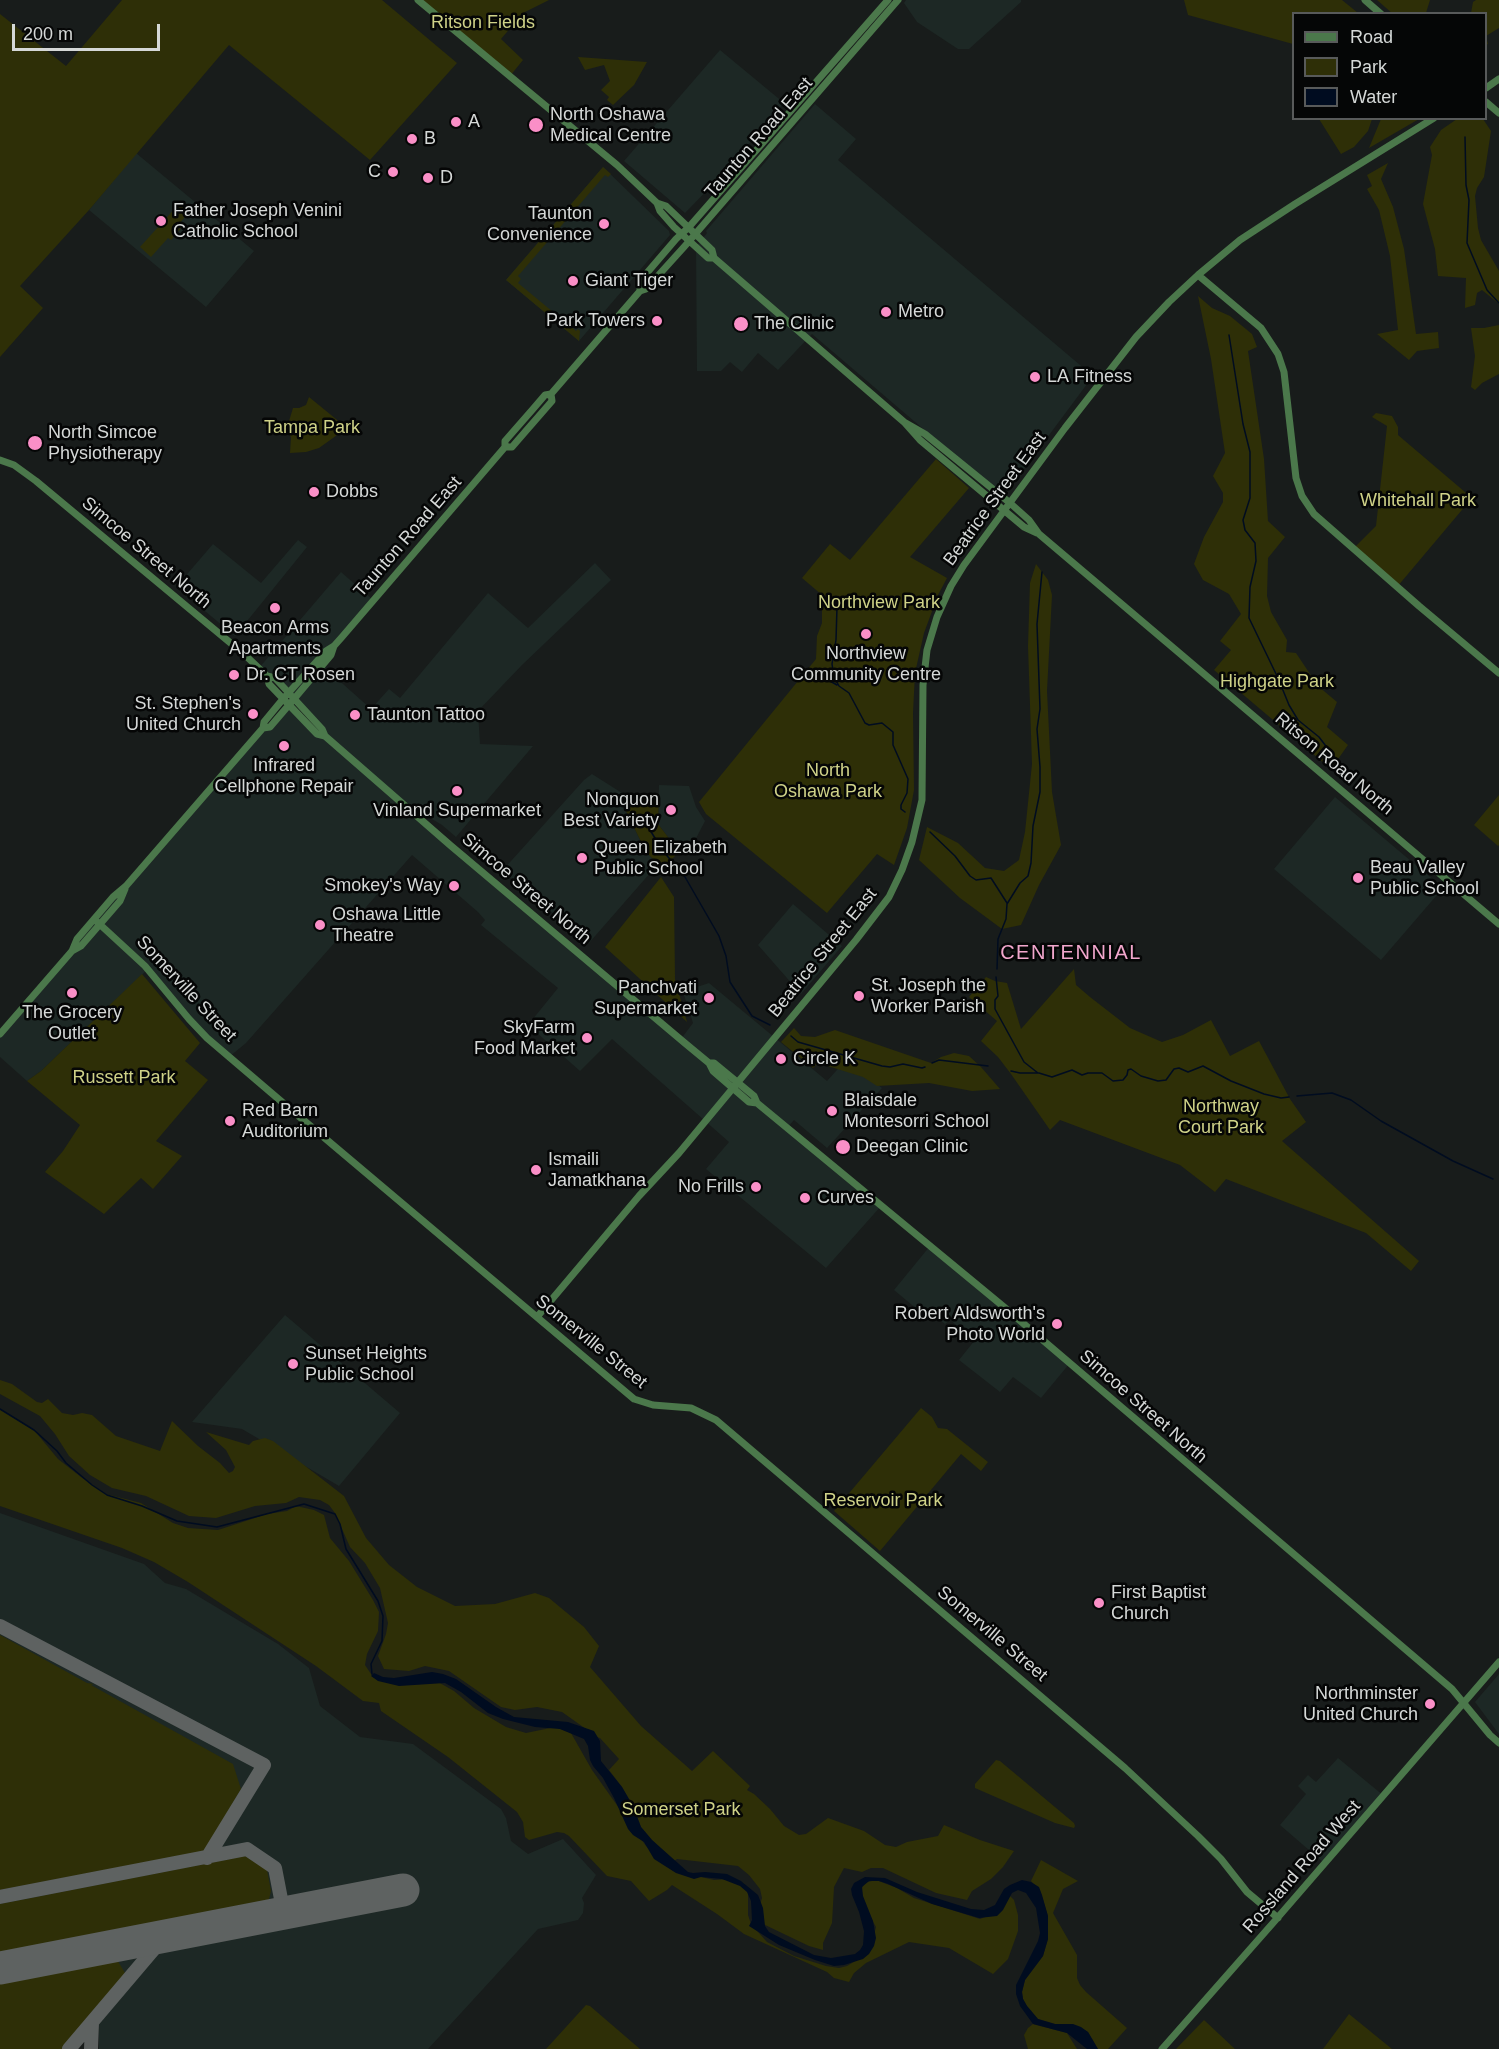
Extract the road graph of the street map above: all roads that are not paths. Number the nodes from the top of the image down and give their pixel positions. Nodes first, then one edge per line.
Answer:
1 (418, 0) edge
2 (888, 0) edge
3 (898, 0) edge
4 (1365, 0) edge
5 (1379, 12) edge
6 (1487, 104) edge
7 (1499, 113) edge
8 (1431, 120) edge
9 (657, 203) junction
10 (689, 227) junction
11 (682, 234) junction
12 (696, 234) junction
13 (689, 241) junction
14 (714, 258) junction
15 (1198, 275) junction
16 (640, 291) junction
17 (904, 422) junction
18 (0, 459) edge
19 (1010, 503) junction
20 (1005, 511) junction
21 (1039, 534) junction
22 (1499, 673) edge
23 (267, 676) junction
24 (292, 696) junction
25 (286, 702) junction
26 (325, 736) junction
27 (97, 922) junction
28 (1499, 924) edge
29 (0, 1034) edge
30 (734, 1084) junction
31 (537, 1317) junction
32 (1499, 1662) edge
33 (1464, 1702) junction
34 (1499, 1743) edge
35 (1278, 1918) junction
36 (1162, 2049) edge

1 - 9 main road, Ritson Road North
2 - 10 main road, Taunton Road East
3 - 12 main road, Taunton Road East
4 - 5 main road
6 - 7 main road
8 - 15 main road, Beatrice Street East
9 - 10 main road, Ritson Road North
9 - 11 main road, Ritson Road North
10 - 11 main road, Taunton Road East
10 - 12 main road, Ritson Road North
11 - 13 main road, Ritson Road North
11 - 16 main road, Taunton Road East
12 - 13 main road, Taunton Road East
12 - 14 main road, Ritson Road North
13 - 14 main road, Ritson Road North
13 - 16 main road, Taunton Road East
14 - 17 main road, Ritson Road North
15 - 19 main road, Beatrice Street East
15 - 22 main road
16 - 24 main road, Taunton Road East
17 - 19 main road, Ritson Road North
17 - 20 main road, Ritson Road North
18 - 23 main road, Simcoe Street North
19 - 20 main road, Beatrice Street East
19 - 21 main road, Ritson Road North
20 - 21 main road, Ritson Road North
20 - 30 main road, Beatrice Street East
21 - 28 main road, Ritson Road North
23 - 24 main road, Simcoe Street North
23 - 25 main road, Simcoe Street North
24 - 25 main road, Taunton Road East
24 - 26 main road, Simcoe Street North
25 - 26 main road, Simcoe Street North
25 - 27 main road, Taunton Road East
26 - 30 main road, Simcoe Street North
27 - 29 main road, Taunton Road East
27 - 31 main road, Somerville Street
30 - 31 main road, Beatrice Street East
30 - 33 main road, Simcoe Street North
31 - 35 main road, Somerville Street
32 - 33 main road, Rossland Road West
33 - 34 main road, Simcoe Street North
33 - 35 main road, Rossland Road West
35 - 36 main road, Rossland Road West

